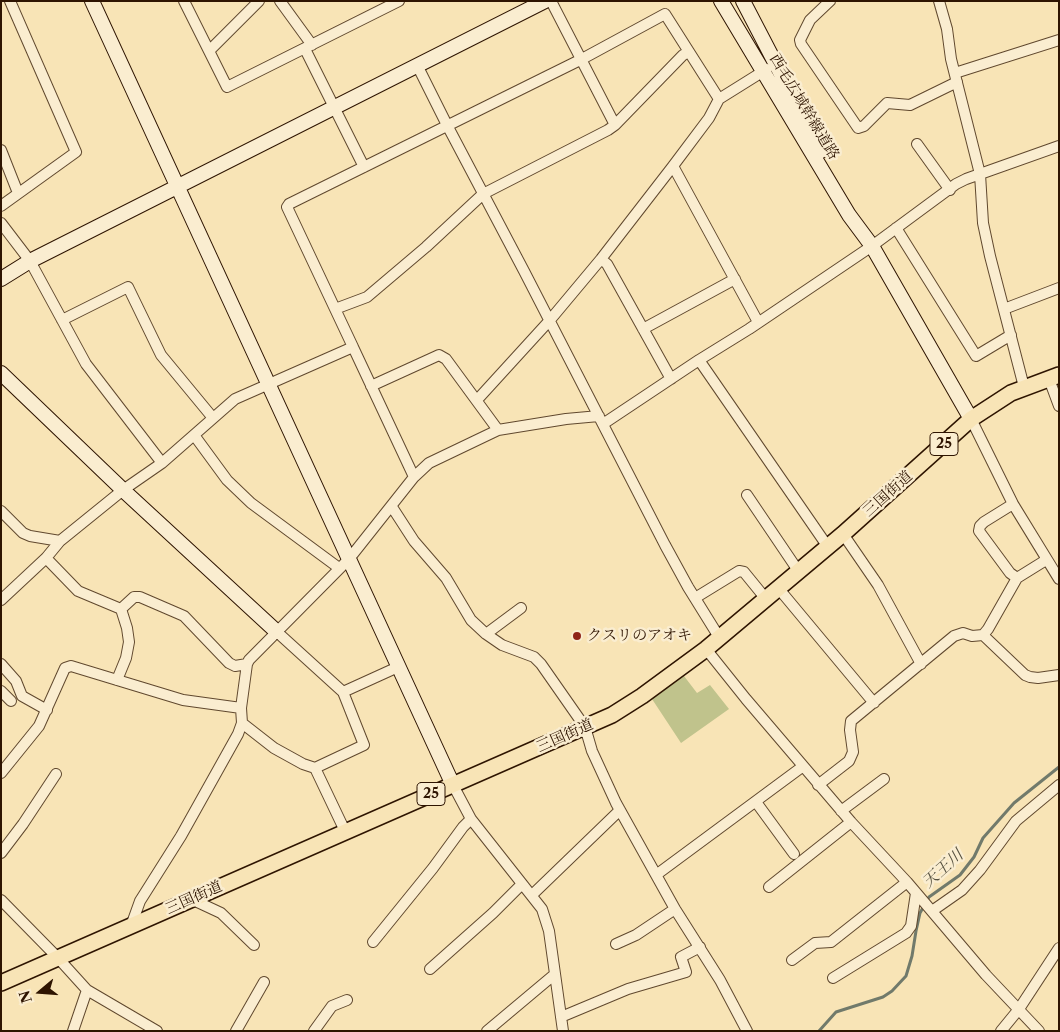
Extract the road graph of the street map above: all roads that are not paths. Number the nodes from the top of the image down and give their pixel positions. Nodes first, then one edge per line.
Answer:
1 (10, 1) edge
2 (92, 1) edge
3 (184, 1) edge
4 (259, 1) edge
5 (280, 1) edge
6 (398, 1) edge
7 (545, 1) edge
8 (551, 1) edge
9 (721, 1) edge
10 (743, 1) edge
11 (830, 1) edge
12 (939, 1) edge
13 (1059, 40) edge
14 (308, 47) junction
15 (209, 51) junction
16 (689, 52) junction
17 (582, 59) junction
18 (776, 62) junction
19 (417, 64) junction
20 (764, 71) junction
21 (956, 78) junction
22 (719, 100) junction
23 (334, 107) junction
24 (447, 125) junction
25 (615, 125) junction
26 (917, 144) dead end
27 (1059, 146) edge
28 (1, 150) edge
29 (673, 166) junction
30 (364, 167) junction
31 (980, 174) junction
32 (178, 188) junction
33 (950, 190) junction
34 (18, 193) junction
35 (483, 194) junction
36 (1, 206) edge
37 (1, 223) edge
38 (896, 228) junction
39 (860, 229) junction
40 (872, 246) junction
41 (601, 259) junction
42 (30, 261) junction
43 (1, 279) edge
44 (735, 279) junction
45 (1059, 288) edge
46 (335, 309) junction
47 (1004, 309) junction
48 (62, 320) junction
49 (550, 320) junction
50 (758, 322) junction
51 (643, 329) junction
52 (1012, 335) junction
53 (353, 347) junction
54 (699, 360) junction
55 (1, 372) edge
56 (1054, 377) edge
57 (671, 379) junction
58 (270, 384) junction
59 (371, 386) junction
60 (1024, 387) junction
61 (477, 400) junction
62 (1059, 406) edge
63 (213, 418) junction
64 (971, 419) junction
65 (601, 420) junction
66 (498, 430) junction
67 (194, 435) junction
68 (162, 463) junction
69 (414, 477) junction
70 (122, 490) junction
71 (747, 495) dead end
72 (1013, 504) junction
73 (392, 507) junction
74 (1, 511) edge
75 (843, 534) junction
76 (60, 541) junction
77 (828, 547) junction
78 (46, 558) junction
79 (1046, 560) junction
80 (344, 564) junction
81 (799, 572) junction
82 (1017, 578) junction
83 (1059, 579) edge
84 (779, 589) junction
85 (695, 598) junction
86 (766, 599) junction
87 (1, 600) edge
88 (521, 608) dead end
89 (121, 609) junction
90 (276, 632) junction
91 (486, 634) junction
92 (983, 635) junction
93 (719, 637) junction
94 (706, 649) junction
95 (1, 664) edge
96 (247, 664) junction
97 (921, 664) junction
98 (398, 667) junction
99 (1059, 675) edge
100 (117, 680) junction
101 (1, 691) edge
102 (343, 692) junction
103 (11, 701) dead end
104 (874, 703) junction
105 (241, 708) junction
106 (47, 710) junction
107 (242, 722) junction
108 (585, 727) junction
109 (802, 767) junction
110 (315, 768) junction
111 (1, 773) edge
112 (56, 774) dead end
113 (884, 779) dead end
114 (453, 785) junction
115 (818, 785) junction
116 (1059, 785) edge
117 (756, 802) junction
118 (620, 810) junction
119 (841, 810) junction
120 (471, 819) junction
121 (851, 822) junction
122 (346, 832) junction
123 (1, 854) edge
124 (794, 854) dead end
125 (656, 875) junction
126 (907, 882) junction
127 (522, 884) junction
128 (769, 887) dead end
129 (916, 893) junction
130 (532, 895) junction
131 (191, 899) junction
132 (1, 900) edge
133 (675, 909) junction
134 (932, 912) junction
135 (131, 926) junction
136 (373, 942) dead end
137 (616, 944) dead end
138 (254, 945) dead end
139 (700, 947) junction
140 (1059, 948) edge
141 (58, 958) junction
142 (792, 960) dead end
143 (430, 968) dead end
144 (555, 974) junction
145 (833, 978) dead end
146 (264, 982) dead end
147 (1, 983) edge
148 (87, 990) junction
149 (347, 1000) dead end
150 (1019, 1009) junction
151 (561, 1017) junction
152 (73, 1031) edge
153 (157, 1031) edge
154 (236, 1031) edge
155 (314, 1031) edge
156 (487, 1031) edge
157 (563, 1031) edge
158 (747, 1031) edge
159 (1001, 1031) edge
160 (1039, 1031) edge

1 - 34 street
2 - 32 street
3 - 15 street
4 - 15 street
5 - 14 street
6 - 14 street
7 - 19 street
8 - 17 street
9 - 20 street, 西毛広域幹線道路
10 - 18 street, 西毛広域幹線道路
11 - 21 street
12 - 21 street
13 - 21 street
14 - 15 street
14 - 23 street
16 - 17 street
16 - 22 street
16 - 25 street
17 - 24 street
17 - 25 street
18 - 20 street
18 - 39 street, 西毛広域幹線道路
19 - 23 street
19 - 24 street
20 - 22 street
20 - 39 street, 西毛広域幹線道路
21 - 31 street
22 - 29 street
23 - 30 street
23 - 32 street
24 - 30 street
24 - 35 street
25 - 35 street
26 - 33 street
27 - 31 street
28 - 34 street
29 - 41 street
29 - 44 street
30 - 46 street
31 - 33 street
31 - 47 street
32 - 42 street
32 - 58 street
33 - 38 street
34 - 36 street
35 - 46 street
35 - 49 street
37 - 42 street
38 - 40 street
38 - 52 street
39 - 40 street, 西毛広域幹線道路
40 - 50 street
40 - 64 street, 西毛広域幹線道路
41 - 49 street
41 - 51 street
42 - 43 street
42 - 48 street
44 - 50 street
44 - 51 street
45 - 47 street
46 - 53 street
47 - 52 street
48 - 63 street
48 - 68 street
49 - 61 street
49 - 65 street
50 - 54 street
51 - 57 street
52 - 60 street
53 - 58 street
53 - 59 street
54 - 57 street
54 - 77 street
55 - 70 street
56 - 60 main road, 三国街道 / 25
56 - 62 street
57 - 65 street
58 - 63 street
58 - 80 street
59 - 61 street
59 - 69 street
60 - 64 main road, 三国街道 / 25
61 - 66 street
63 - 67 street
64 - 72 street
64 - 75 main road, 三国街道 / 25
65 - 66 street
65 - 85 street
66 - 69 street
67 - 68 street
67 - 80 street
68 - 70 street
69 - 73 street
70 - 76 street
70 - 90 street
71 - 81 street
72 - 79 street
72 - 82 street
73 - 80 street
73 - 91 street
74 - 76 street
75 - 77 main road, 三国街道 / 25
75 - 97 street
76 - 78 street
77 - 81 main road, 三国街道 / 25
78 - 87 street
78 - 89 street
79 - 82 street
79 - 83 street
80 - 90 street
80 - 98 street
81 - 84 main road, 三国街道 / 25
82 - 92 street
84 - 86 main road, 三国街道 / 25
84 - 104 street
85 - 86 street
85 - 93 street
86 - 93 main road, 三国街道 / 25
88 - 91 street
89 - 96 street
89 - 100 street
90 - 96 street
90 - 102 street
91 - 108 street
92 - 97 street
92 - 99 street
93 - 94 main road, 三国街道 / 25
94 - 108 main road, 三国街道 / 25
94 - 109 street
95 - 106 street
96 - 105 street
97 - 104 street
98 - 102 street
98 - 114 street
100 - 105 street
100 - 106 street
101 - 103 street
102 - 110 street
104 - 115 street
105 - 107 street
106 - 111 street
107 - 110 street
107 - 135 street
108 - 114 main road, 三国街道 / 25
108 - 118 street
109 - 115 street
109 - 117 street
110 - 122 street
112 - 123 street
113 - 119 street
114 - 120 street
114 - 122 main road, 三国街道 / 25
115 - 119 street
116 - 134 street
117 - 124 street
117 - 125 street
118 - 125 street
118 - 130 street
119 - 121 street
120 - 127 street
120 - 136 street
121 - 126 street
121 - 128 street
122 - 131 main road, 三国街道 / 25
125 - 133 street
126 - 129 street
126 - 142 street
127 - 130 street
127 - 143 street
129 - 134 street
129 - 145 street
130 - 144 street
131 - 135 main road, 三国街道 / 25
131 - 138 street
132 - 141 street
133 - 137 street
133 - 139 street
134 - 150 street
135 - 141 main road, 三国街道 / 25
139 - 151 street
139 - 158 street
140 - 150 street
141 - 147 main road, 三国街道 / 25
141 - 148 street
144 - 151 street
144 - 156 street
146 - 154 street
148 - 152 street
148 - 153 street
149 - 155 street
150 - 159 street
150 - 160 street
151 - 157 street

